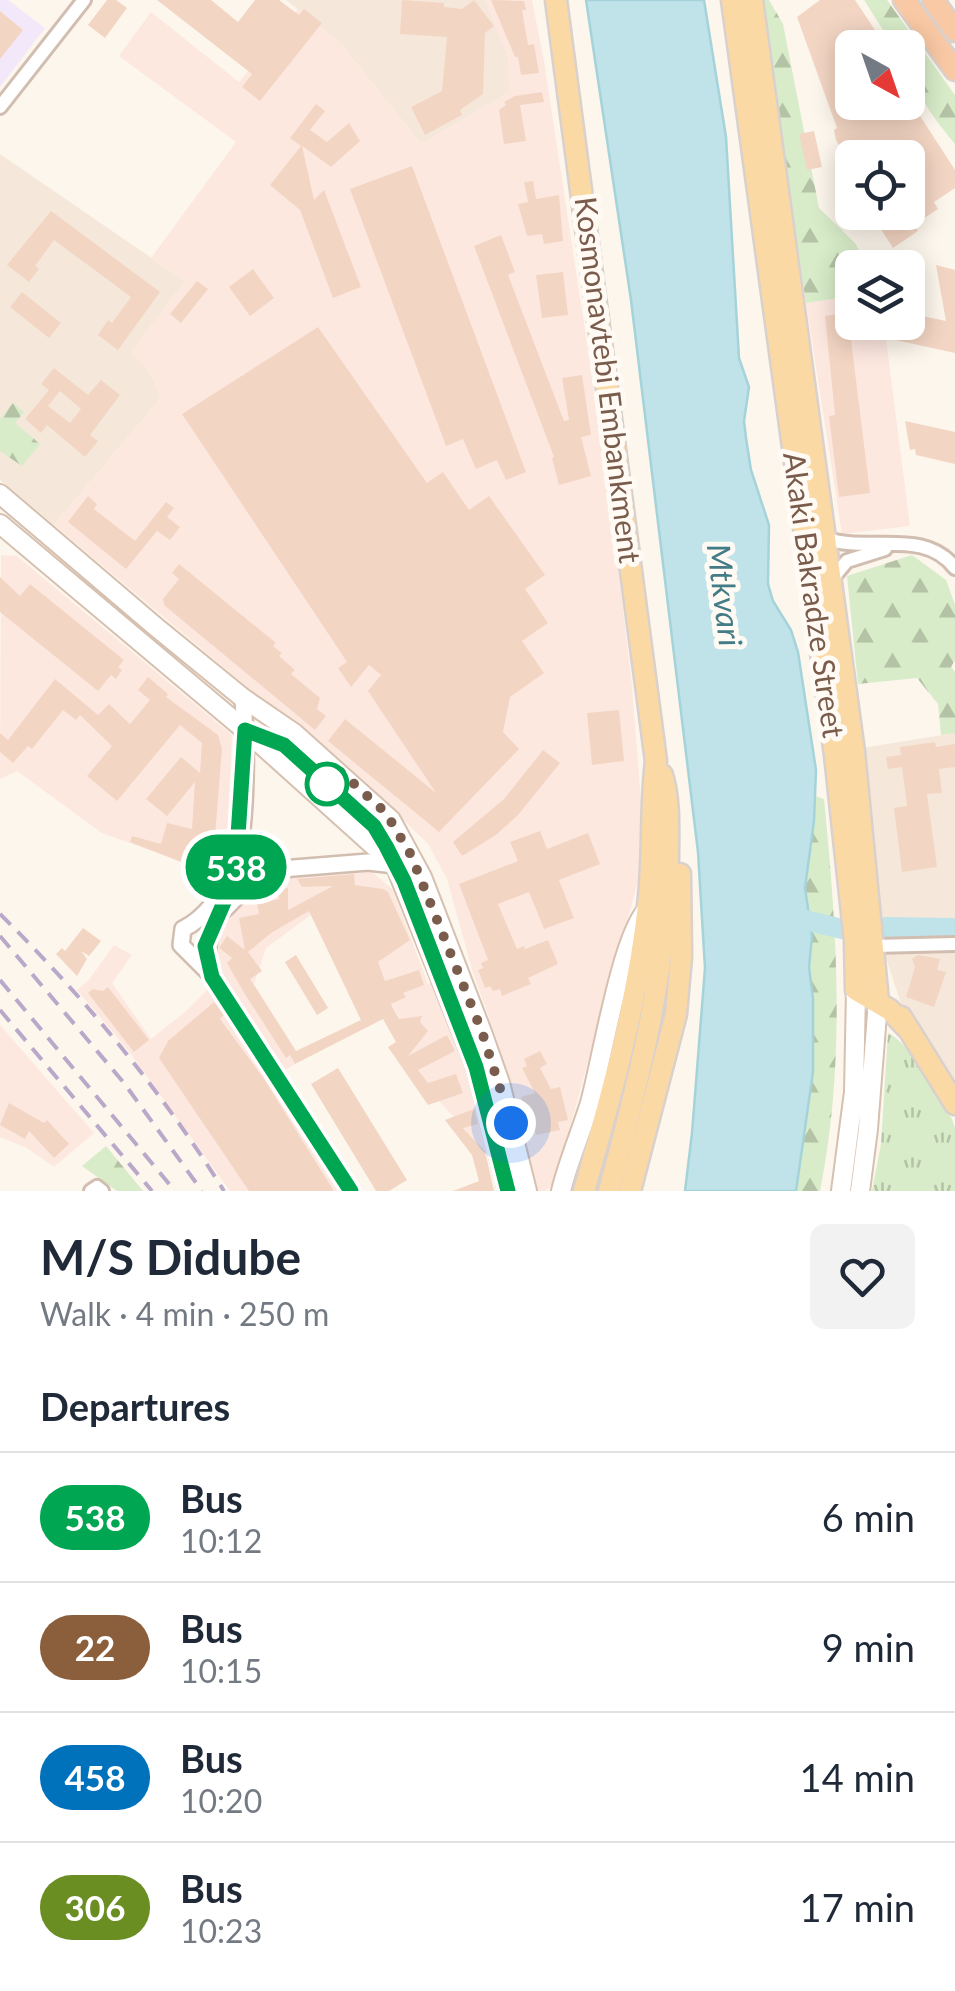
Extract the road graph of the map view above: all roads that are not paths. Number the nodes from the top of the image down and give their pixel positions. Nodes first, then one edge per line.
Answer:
1 (84, 0) edge
2 (556, 0) edge
3 (732, 0) edge
4 (752, 0) edge
5 (904, 0) edge
6 (934, 0) edge
7 (955, 30) edge
8 (955, 70) edge
9 (0, 107) edge
10 (0, 494) edge
11 (18, 509) junction
12 (1, 527) edge
13 (824, 538) junction
14 (897, 545) junction
15 (955, 568) edge
16 (830, 580) junction
17 (243, 698) junction
18 (245, 730) junction
19 (845, 754) junction
20 (656, 760) junction
21 (396, 864) junction
22 (235, 872) junction
23 (665, 913) junction
24 (219, 915) junction
25 (194, 925) junction
26 (955, 944) edge
27 (201, 945) junction
28 (875, 956) junction
29 (856, 990) junction
30 (878, 1002) junction
31 (906, 1027) junction
32 (875, 1038) junction
33 (955, 1104) edge
34 (560, 1189) edge
35 (91, 1191) edge
36 (102, 1191) edge
37 (351, 1191) edge
38 (508, 1191) edge
39 (527, 1191) edge
40 (584, 1191) edge
41 (609, 1191) edge
42 (630, 1191) edge
43 (841, 1191) edge
44 (860, 1191) edge

1 - 9 street
2 - 20 main road, Kosmonavtebi Embankment
3 - 19 main road, Akaki Bakradze Street
4 - 13 main road, Akaki Bakradze Street
5 - 8 highway
6 - 7 highway
10 - 11 main road
11 - 12 main road
11 - 17 main road
12 - 18 main road
13 - 14 street
13 - 16 main road, Akaki Bakradze Street
14 - 15 street
14 - 16 street
16 - 19 main road, Akaki Bakradze Street
17 - 18 street
17 - 39 main road
18 - 21 main road
18 - 22 street
19 - 28 main road, Akaki Bakradze Street
19 - 29 main road, Akaki Bakradze Street
20 - 23 main road, Kosmonavtebi Embankment
20 - 23 main road, Kosmonavtebi Embankment
21 - 24 street
21 - 38 main road
22 - 24 street
22 - 25 street
23 - 34 main road
23 - 40 main road, Kosmonavtebi Embankment
23 - 41 main road, Kosmonavtebi Embankment
23 - 42 main road
24 - 27 street
25 - 27 street
25 - 27 street
26 - 28 street
27 - 37 street
28 - 30 main road, Akaki Bakradze Street
28 - 31 main road
29 - 30 main road
29 - 43 main road, Akaki Bakradze Street
30 - 31 main road
30 - 32 main road, Akaki Bakradze Street
31 - 32 main road
31 - 33 main road
32 - 44 main road, Akaki Bakradze Street
35 - 36 street

